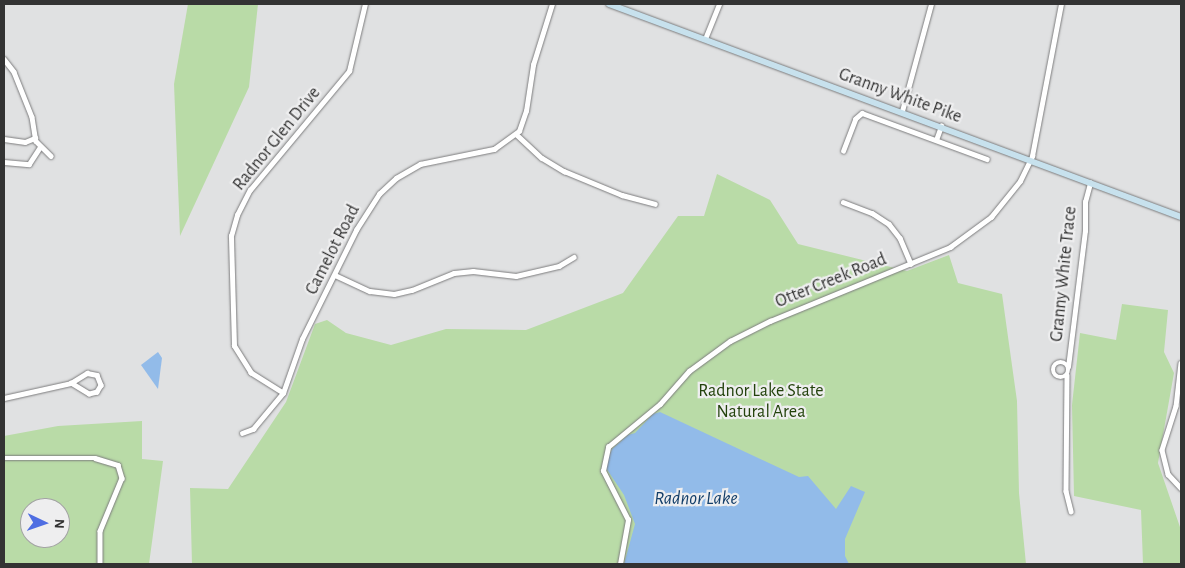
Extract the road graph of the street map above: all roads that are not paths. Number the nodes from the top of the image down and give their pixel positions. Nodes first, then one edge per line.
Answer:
1 (364, 4) edge
2 (552, 4) edge
3 (608, 4) edge
4 (719, 4) edge
5 (931, 4) edge
6 (1061, 4) edge
7 (705, 39) junction
8 (4, 59) edge
9 (902, 111) junction
10 (941, 126) junction
11 (516, 134) junction
12 (35, 138) junction
13 (4, 139) edge
14 (936, 140) junction
15 (40, 148) junction
16 (843, 151) dead end
17 (51, 156) dead end
18 (987, 160) dead end
19 (1030, 160) junction
20 (4, 162) edge
21 (1090, 183) junction
22 (843, 202) dead end
23 (654, 204) dead end
24 (1181, 217) edge
25 (574, 257) dead end
26 (911, 264) junction
27 (335, 275) junction
28 (1181, 363) edge
29 (1068, 367) junction
30 (1067, 375) junction
31 (71, 383) junction
32 (283, 394) junction
33 (4, 398) edge
34 (242, 433) dead end
35 (4, 458) edge
36 (1181, 488) edge
37 (1071, 511) dead end
38 (100, 564) edge
39 (620, 564) edge

1 - 32 street, Radnor Glen Drive
2 - 11 street
3 - 7 main road, Granny White Pike
4 - 7 street
5 - 9 street
6 - 19 street, Otter Creek Road
7 - 9 main road, Granny White Pike
8 - 12 street
9 - 10 main road, Granny White Pike
10 - 14 street
10 - 19 main road, Granny White Pike
11 - 23 street
11 - 27 street, Camelot Road
12 - 13 street
12 - 15 street
14 - 16 street
14 - 18 street
15 - 17 street
15 - 20 street
19 - 21 main road, Granny White Pike
19 - 26 street, Otter Creek Road
21 - 24 main road, Granny White Pike
21 - 29 street, Granny White Trace
22 - 26 street
25 - 27 street
26 - 39 street, Otter Creek Road
27 - 32 street, Camelot Road
28 - 36 street
29 - 30 street, Granny White Trace
29 - 30 street
30 - 37 street
31 - 31 street
31 - 33 street
32 - 34 street, Camelot Road
35 - 38 street

